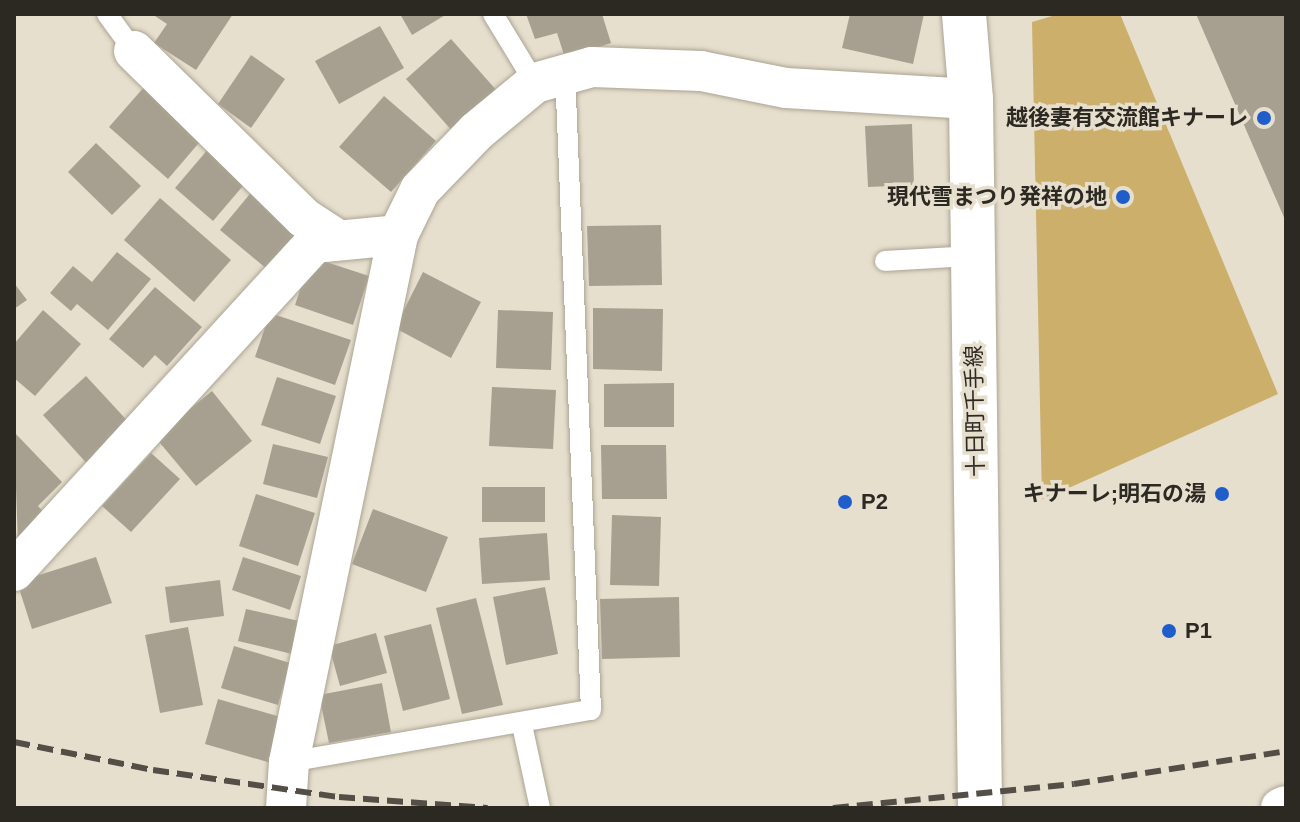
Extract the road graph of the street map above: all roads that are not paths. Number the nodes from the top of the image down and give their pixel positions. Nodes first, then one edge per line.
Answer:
1 (107, 14) edge
2 (493, 14) edge
3 (964, 14) edge
4 (134, 51) joint
5 (550, 77) junction
6 (971, 99) junction
7 (398, 235) junction
8 (336, 239) junction
9 (973, 256) junction
10 (885, 261) dead end
11 (14, 571) edge
12 (522, 725) junction
13 (289, 762) junction
14 (286, 808) edge
15 (540, 808) edge
16 (980, 808) edge

1 - 4 lane
2 - 5 lane
3 - 6 main road, 十日町千手線
4 - 8 street
5 - 6 street
5 - 7 street
5 - 12 lane
6 - 9 main road, 十日町千手線
7 - 8 street
7 - 13 street
8 - 11 street
9 - 10 lane
9 - 16 main road, 十日町千手線
12 - 13 lane
12 - 15 lane
13 - 14 street

